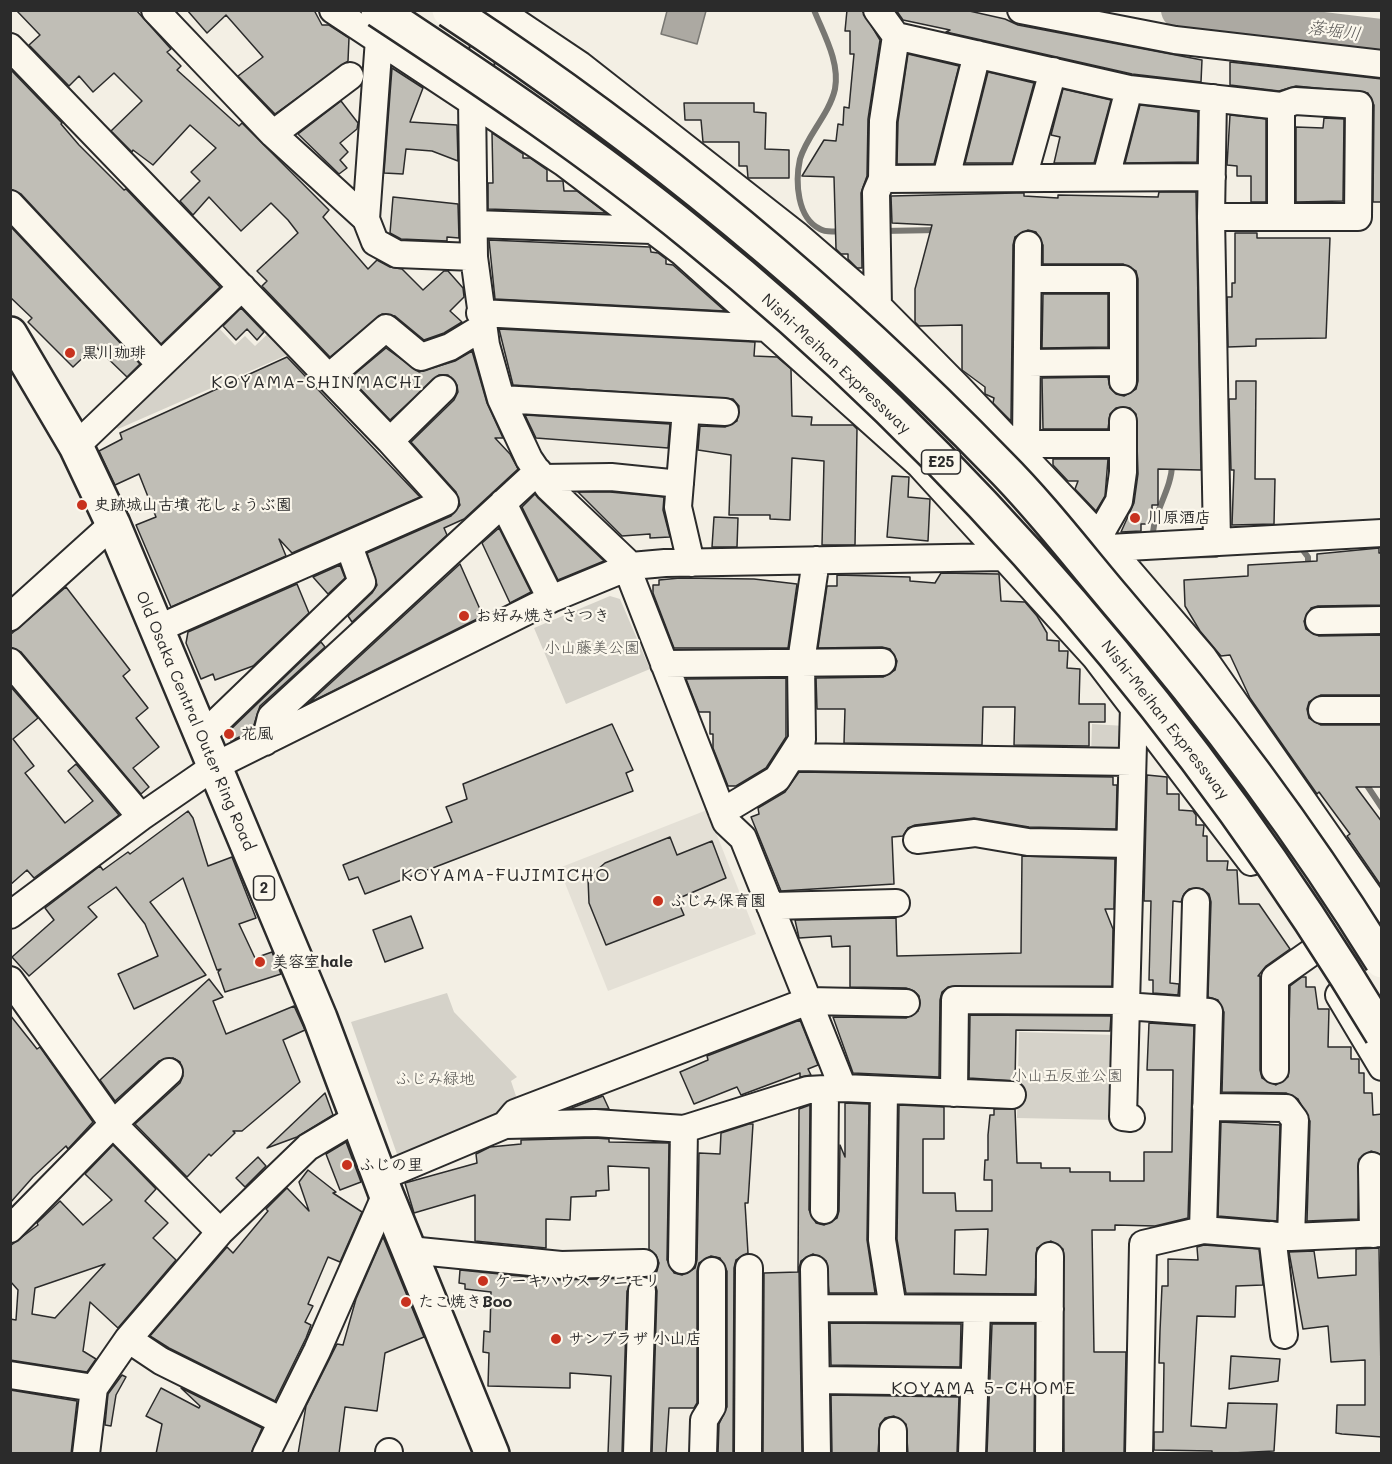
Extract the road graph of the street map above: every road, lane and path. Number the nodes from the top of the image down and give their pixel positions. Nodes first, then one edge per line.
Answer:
1 (155, 10) edge
2 (333, 10) edge
3 (449, 10) edge
4 (493, 10) edge
5 (498, 10) edge
6 (877, 10) edge
7 (1021, 10) edge
8 (379, 25) edge
9 (896, 36) junction
10 (10, 46) edge
11 (977, 54) junction
12 (1382, 64) edge
13 (1053, 71) junction
14 (350, 76) dead end
15 (1129, 89) junction
16 (1213, 98) junction
17 (472, 100) junction
18 (1281, 106) junction
19 (273, 134) junction
20 (1106, 177) junction
21 (1212, 177) junction
22 (946, 178) junction
23 (1023, 178) junction
24 (882, 179) junction
25 (10, 204) edge
26 (1211, 217) junction
27 (1281, 217) junction
28 (366, 219) junction
29 (474, 224) junction
30 (652, 230) junction
31 (1028, 245) dead end
32 (474, 257) junction
33 (1028, 279) junction
34 (242, 288) junction
35 (878, 307) junction
36 (481, 320) junction
37 (768, 328) junction
38 (10, 334) edge
39 (160, 363) junction
40 (1028, 363) junction
41 (329, 378) junction
42 (443, 389) dead end
43 (501, 399) junction
44 (686, 410) junction
45 (725, 412) dead end
46 (390, 441) junction
47 (76, 446) junction
48 (1022, 447) junction
49 (540, 475) junction
50 (680, 483) junction
51 (503, 503) junction
52 (113, 524) junction
53 (1382, 533) edge
54 (1104, 542) junction
55 (1217, 542) junction
56 (349, 546) junction
57 (1005, 557) junction
58 (816, 560) junction
59 (691, 563) junction
60 (629, 567) junction
61 (551, 599) junction
62 (10, 616) edge
63 (1382, 620) edge
64 (1319, 621) dead end
65 (157, 629) junction
66 (10, 662) edge
67 (882, 662) dead end
68 (801, 663) junction
69 (664, 664) junction
70 (1134, 706) junction
71 (1322, 710) dead end
72 (1382, 710) edge
73 (202, 736) junction
74 (265, 742) junction
75 (792, 757) junction
76 (1132, 762) junction
77 (215, 766) junction
78 (722, 812) junction
79 (141, 817) junction
80 (917, 840) dead end
81 (1130, 844) junction
82 (1196, 902) dead end
83 (896, 903) dead end
84 (770, 906) junction
85 (1382, 914) edge
86 (10, 915) edge
87 (1312, 952) junction
88 (1382, 961) edge
89 (10, 981) edge
90 (808, 1001) junction
91 (906, 1003) dead end
92 (1126, 1003) junction
93 (1193, 1011) junction
94 (1382, 1034) edge
95 (1382, 1067) edge
96 (1275, 1070) dead end
97 (169, 1072) dead end
98 (834, 1089) junction
99 (884, 1090) junction
100 (954, 1093) junction
101 (1012, 1095) dead end
102 (1206, 1107) junction
103 (357, 1118) junction
104 (1131, 1118) dead end
105 (113, 1124) junction
106 (505, 1125) junction
107 (684, 1128) junction
108 (1372, 1166) dead end
109 (382, 1186) junction
110 (824, 1210) dead end
111 (10, 1229) edge
112 (1203, 1230) junction
113 (220, 1232) junction
114 (1377, 1234) edge
115 (1281, 1236) junction
116 (409, 1250) junction
117 (1050, 1256) dead end
118 (682, 1260) dead end
119 (644, 1263) dead end
120 (749, 1268) dead end
121 (814, 1269) dead end
122 (711, 1271) dead end
123 (642, 1292) dead end
124 (815, 1308) junction
125 (893, 1308) junction
126 (977, 1308) junction
127 (1050, 1309) junction
128 (1284, 1335) dead end
129 (128, 1338) junction
130 (10, 1375) edge
131 (816, 1380) junction
132 (975, 1383) junction
133 (94, 1388) junction
134 (282, 1421) junction
135 (86, 1454) edge
136 (266, 1454) edge
137 (492, 1454) edge
138 (637, 1454) edge
139 (703, 1454) edge
140 (748, 1454) edge
141 (817, 1454) edge
142 (972, 1454) edge
143 (1048, 1454) edge
144 (1139, 1454) edge

1 - 19 street
2 - 8 street
3 - 88 main road, E25, bridge
4 - 17 street
5 - 35 street
6 - 9 street
7 - 12 street
8 - 17 street
8 - 28 street
8 - 94 main road, Nishi-Meihan Expressway / E25, bridge
9 - 11 street
9 - 24 street
10 - 34 street
11 - 13 street
11 - 22 street
13 - 15 street
13 - 23 street
14 - 19 street
15 - 16 street
15 - 20 street
16 - 18 street
16 - 21 street
17 - 29 street
17 - 30 street
18 - 27 street
18 - 27 street
19 - 28 street
20 - 21 street
20 - 23 street
21 - 26 street
22 - 23 street
22 - 24 street
24 - 35 street
25 - 39 street
26 - 27 street
26 - 55 street
28 - 32 street
29 - 30 street
29 - 32 street
30 - 37 street
31 - 33 street
32 - 36 street
33 - 40 street
33 - 40 street
34 - 39 street
34 - 41 street
35 - 48 street
36 - 37 street
36 - 41 street
36 - 43 street
37 - 57 street
38 - 47 main road, Old Osaka Central Outer Ring Road / 2
39 - 47 street
40 - 48 street
41 - 46 street
42 - 46 street
43 - 44 street
43 - 49 street
44 - 45 street
44 - 50 street
46 - 56 street
47 - 52 main road, Old Osaka Central Outer Ring Road / 2
48 - 54 street
48 - 54 street
49 - 50 street
49 - 51 street
49 - 60 street
50 - 59 street
51 - 61 street
51 - 74 street
52 - 62 street
52 - 65 main road, Old Osaka Central Outer Ring Road / 2
53 - 55 street
54 - 55 street
54 - 57 street
54 - 85 street
56 - 65 street
56 - 73 street
57 - 58 street
57 - 70 street
58 - 59 street
58 - 68 street
59 - 60 street
60 - 61 street
60 - 69 street
61 - 74 street
63 - 64 street
65 - 73 main road, Old Osaka Central Outer Ring Road / 2
66 - 79 street
67 - 68 street
68 - 69 street
68 - 75 street
69 - 78 street
70 - 76 street
70 - 87 street
71 - 72 street
73 - 77 main road, Old Osaka Central Outer Ring Road / 2
74 - 77 street
75 - 76 street
75 - 78 street
76 - 81 street
77 - 79 street
77 - 103 main road, Old Osaka Central Outer Ring Road / 2
78 - 84 street
79 - 86 street
80 - 81 street
81 - 92 street
82 - 93 street
83 - 84 street
84 - 90 street
87 - 95 street
87 - 96 street
89 - 105 street
90 - 91 street
90 - 98 street
90 - 106 street
92 - 93 street
92 - 100 street
92 - 104 street
93 - 102 street
97 - 105 street
98 - 99 street
98 - 107 street
98 - 110 street
99 - 100 street
99 - 125 street
100 - 101 street
102 - 112 street
102 - 115 street
103 - 109 main road, Old Osaka Central Outer Ring Road / 2
103 - 113 street
105 - 111 street
105 - 113 street
106 - 107 street
106 - 109 street
107 - 118 street
108 - 114 street
109 - 116 main road, Old Osaka Central Outer Ring Road / 2
109 - 134 street
112 - 115 street
112 - 144 street
113 - 129 street
114 - 115 street
115 - 128 street
116 - 119 street
116 - 137 main road, Old Osaka Central Outer Ring Road / 2
117 - 127 street
120 - 140 street
121 - 124 street
122 - 139 street
123 - 138 street
124 - 125 street
124 - 131 street
125 - 126 street
126 - 127 street
126 - 132 street
127 - 143 street
129 - 133 street
129 - 134 street
130 - 133 street
131 - 132 street
131 - 141 street
132 - 142 street
133 - 135 street
134 - 136 street

